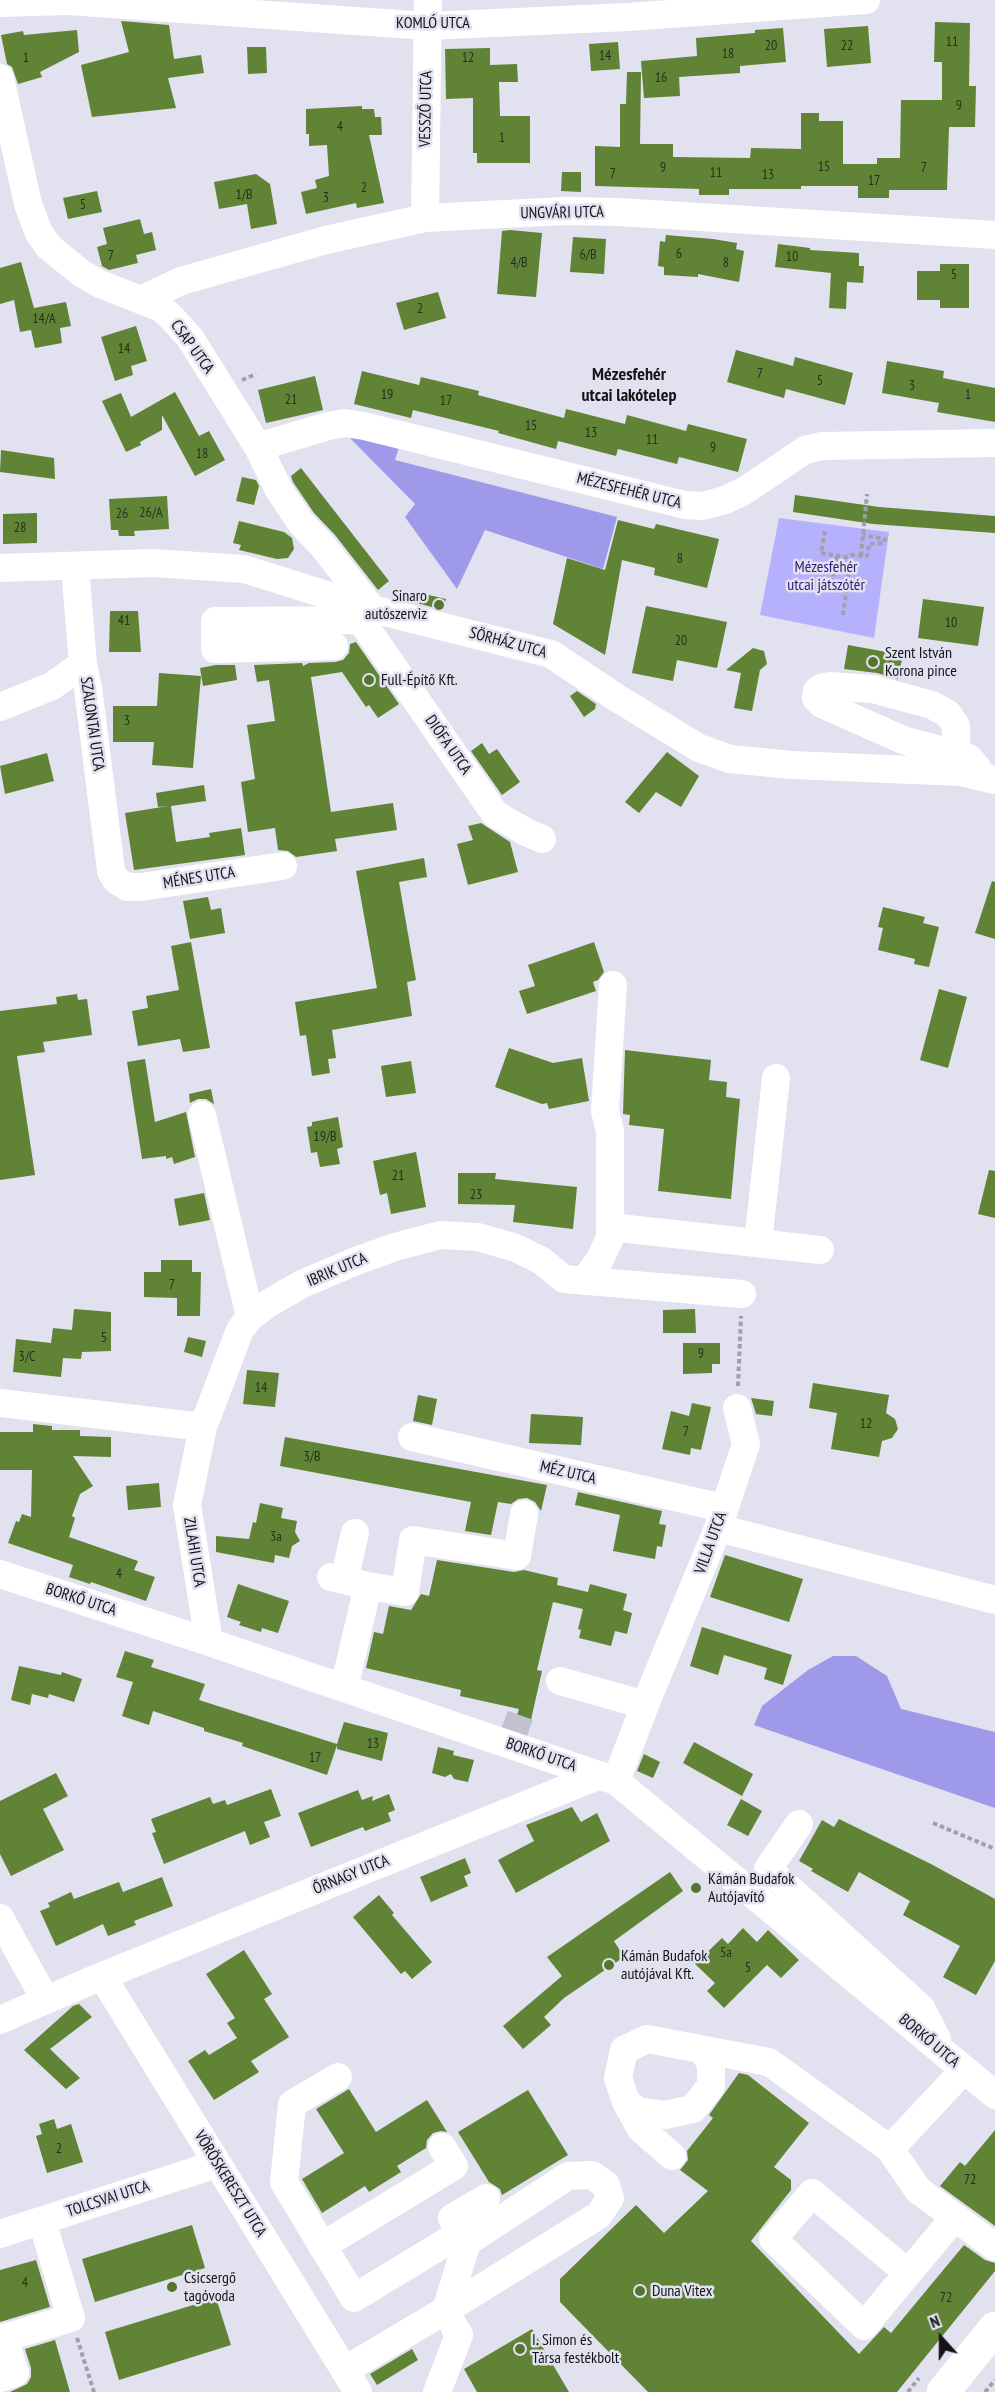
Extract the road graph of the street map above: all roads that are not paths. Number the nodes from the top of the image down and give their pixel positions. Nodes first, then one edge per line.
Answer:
1 (866, 0) edge
2 (812, 2) edge
3 (0, 3) edge
4 (629, 9) edge
5 (428, 13) edge
6 (0, 78) edge
7 (425, 218) junction
8 (995, 235) edge
9 (141, 300) junction
10 (995, 443) edge
11 (258, 447) junction
12 (75, 566) junction
13 (0, 568) edge
14 (361, 611) junction
15 (334, 646) dead end
16 (83, 664) junction
17 (0, 707) edge
18 (956, 742) dead end
19 (990, 779) edge
20 (542, 839) dead end
21 (283, 866) dead end
22 (116, 880) joint
23 (613, 985) dead end
24 (776, 1078) dead end
25 (202, 1115) dead end
26 (610, 1227) junction
27 (758, 1243) junction
28 (820, 1250) dead end
29 (584, 1281) junction
30 (742, 1294) road end
31 (250, 1317) junction
32 (0, 1403) edge
33 (737, 1408) road end
34 (203, 1427) junction
35 (412, 1437) dead end
36 (524, 1514) dead end
37 (721, 1518) junction
38 (355, 1533) dead end
39 (0, 1574) edge
40 (348, 1581) junction
41 (995, 1600) edge
42 (209, 1642) junction
43 (560, 1681) dead end
44 (344, 1688) junction
45 (645, 1705) junction
46 (528, 1733) tunnel mouth
47 (613, 1773) junction
48 (799, 1824) dead end
49 (0, 1918) edge
50 (102, 1976) junction
51 (45, 2000) junction
52 (0, 2020) edge
53 (703, 2050) junction
54 (955, 2062) junction
55 (338, 2077) dead end
56 (995, 2095) edge
57 (626, 2102) junction
58 (442, 2147) dead end
59 (890, 2149) junction
60 (672, 2156) dead end
61 (217, 2164) junction
62 (486, 2198) dead end
63 (955, 2217) junction
64 (42, 2221) junction
65 (0, 2234) edge
66 (464, 2237) junction
67 (322, 2246) junction
68 (995, 2247) edge
69 (908, 2273) junction
70 (450, 2318) junction
71 (995, 2328) edge
72 (0, 2378) edge
73 (351, 2381) edge
74 (437, 2392) edge
75 (943, 2392) edge

1 - 2 street, KOMLÓ UTCA
2 - 4 street, KOMLÓ UTCA
3 - 5 street, KOMLÓ UTCA
4 - 5 street, KOMLÓ UTCA
5 - 7 street, VESSZŐ UTCA
6 - 9 street, CSAP UTCA
7 - 8 street, UNGVÁRI UTCA
7 - 9 street, UNGVÁRI UTCA
9 - 11 street, CSAP UTCA
10 - 11 street, MÉZESFEHÉR UTCA
11 - 14 street, CSAP UTCA
12 - 13 street, SÖRHÁZ UTCA
12 - 14 street, SÖRHÁZ UTCA
12 - 16 street, SZALONTAI UTCA
14 - 15 street
14 - 19 street, SÖRHÁZ UTCA
14 - 20 street, DIÓFA UTCA
16 - 17 street
16 - 22 street, SZALONTAI UTCA
18 - 19 street
21 - 22 street, MÉNES UTCA
23 - 26 street
24 - 27 street
25 - 31 street
26 - 27 street
26 - 29 street
27 - 28 street
29 - 30 street, IBRIK UTCA
29 - 31 street, IBRIK UTCA
31 - 34 street, IBRIK UTCA
32 - 34 street
33 - 37 street, VILLA UTCA
34 - 42 street, ZILAHI UTCA
35 - 37 street, MÉZ UTCA
36 - 40 street
37 - 41 street, MÉZ UTCA
37 - 45 street, VILLA UTCA
38 - 40 street
39 - 42 street, BORKŐ UTCA
40 - 44 street
42 - 44 street, BORKŐ UTCA
43 - 45 street
44 - 47 street, BORKŐ UTCA
45 - 47 street, VILLA UTCA
46 - 47 street
47 - 50 street, ŐRNAGY UTCA
47 - 54 street, BORKŐ UTCA
48 - 54 street
49 - 51 street
50 - 51 street, ŐRNAGY UTCA
50 - 61 street, VÖRÖSKERESZT UTCA
51 - 52 street, ŐRNAGY UTCA
53 - 57 street
53 - 57 street
53 - 59 street
54 - 56 street, BORKŐ UTCA
54 - 59 street
55 - 67 street
57 - 60 street
58 - 67 street
59 - 63 street
61 - 64 street, TOLCSVAI UTCA
61 - 73 street, VÖRÖSKERESZT UTCA
62 - 66 street
63 - 68 street
63 - 69 street
64 - 65 street, TOLCSVAI UTCA
64 - 72 street
66 - 67 street
66 - 70 street
66 - 70 street
69 - 69 street
70 - 73 street
70 - 74 street
71 - 75 main road

